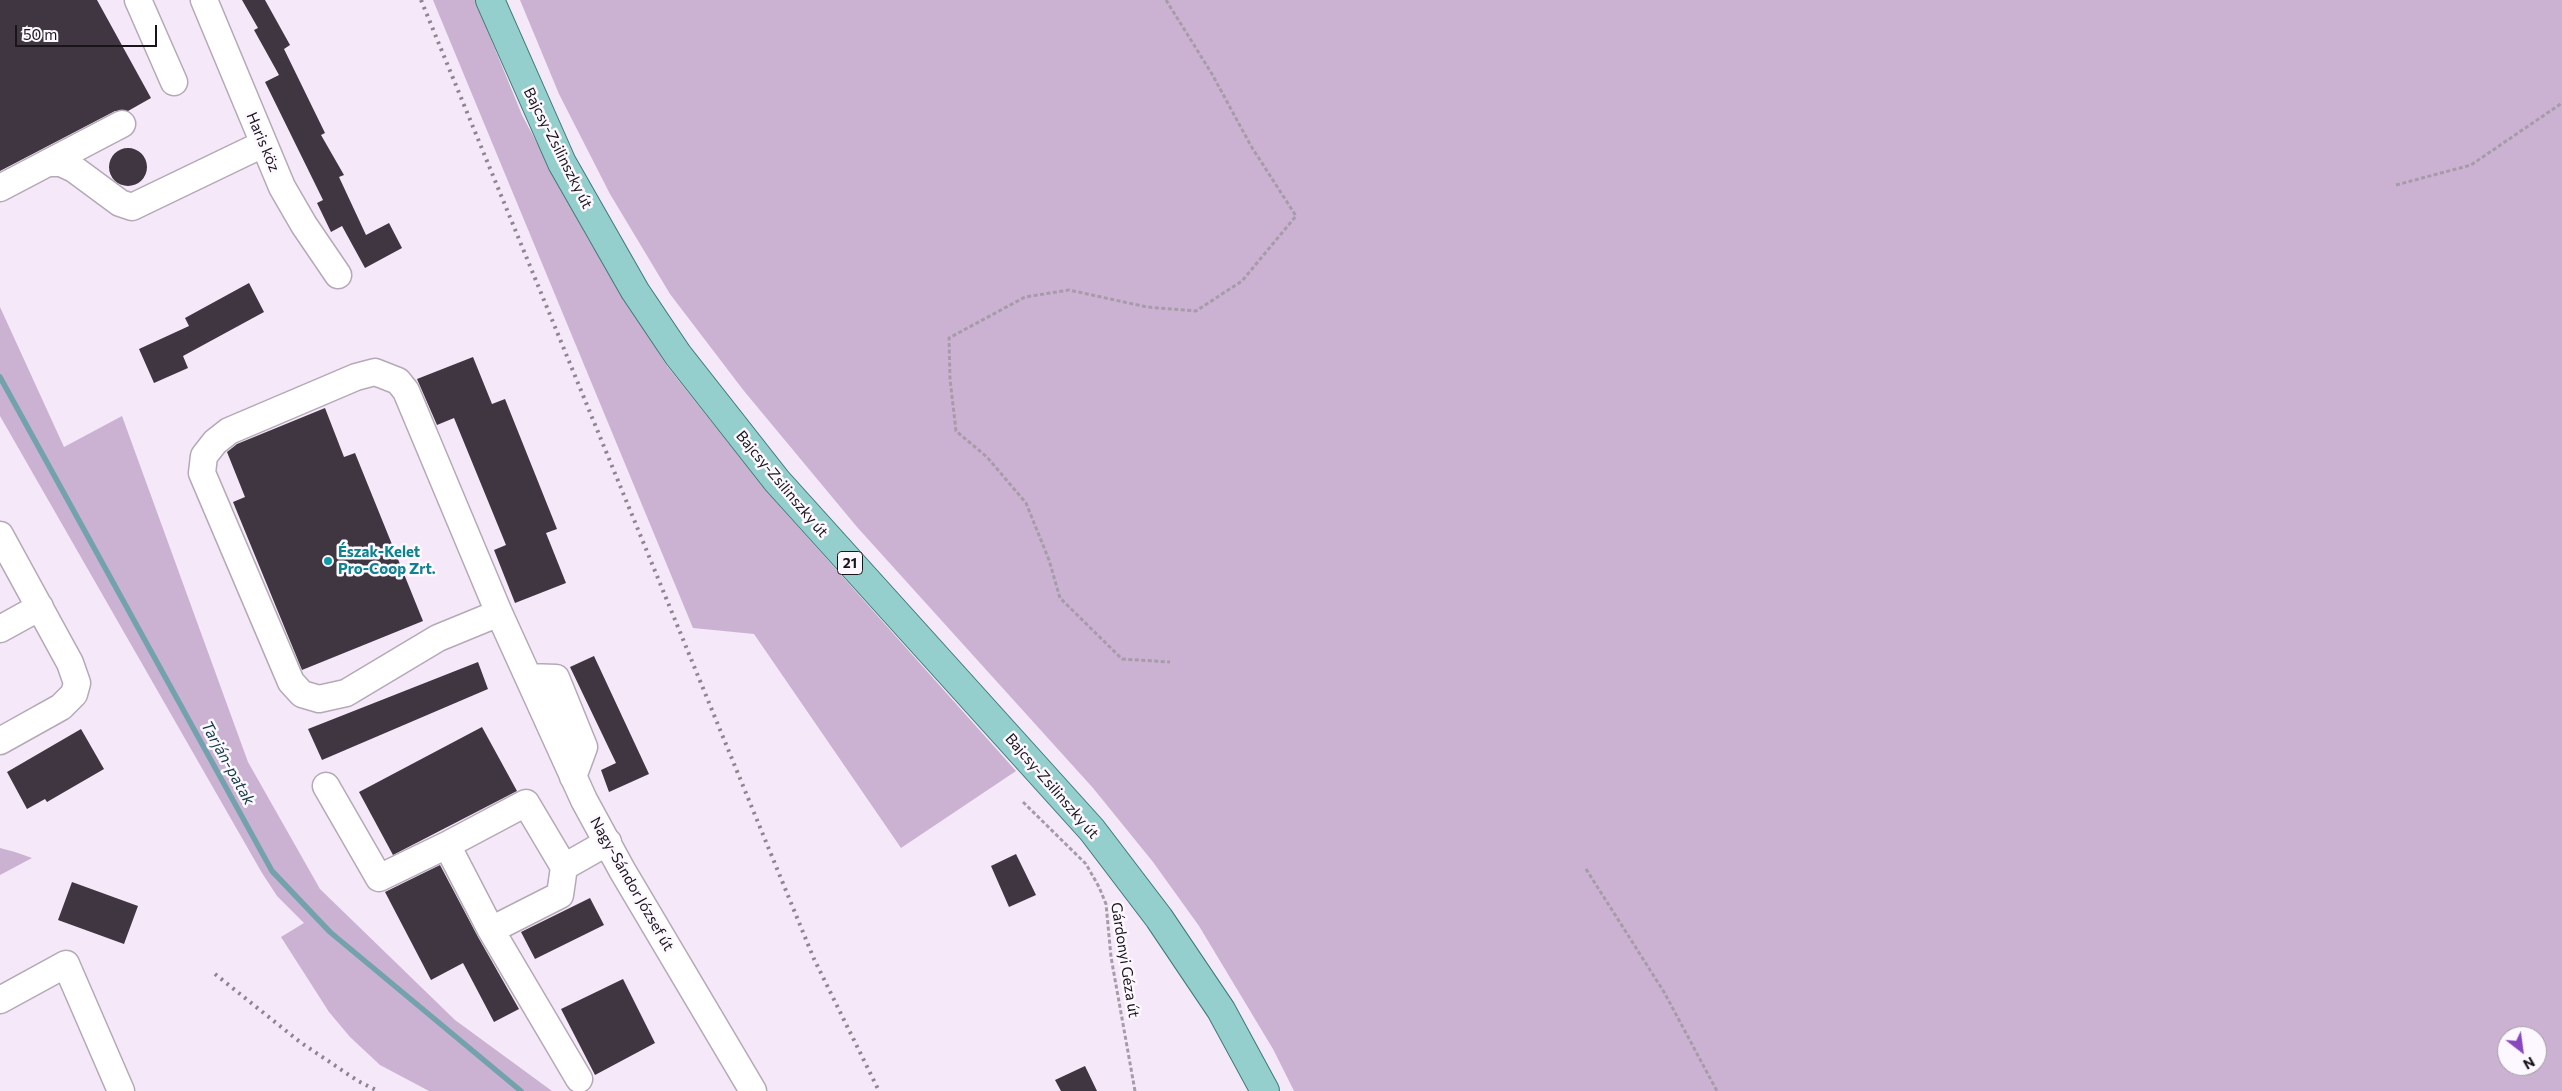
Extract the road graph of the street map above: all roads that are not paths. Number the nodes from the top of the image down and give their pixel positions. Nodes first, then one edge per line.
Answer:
1 (138, 0) edge
2 (204, 0) edge
3 (490, 0) edge
4 (174, 82) dead end
5 (122, 124) dead end
6 (263, 144) junction
7 (50, 164) junction
8 (0, 188) edge
9 (338, 275) dead end
10 (0, 534) edge
11 (40, 607) junction
12 (499, 613) junction
13 (0, 629) edge
14 (0, 741) edge
15 (326, 786) dead end
16 (608, 842) junction
17 (446, 845) junction
18 (564, 866) junction
19 (491, 930) junction
20 (0, 1000) edge
21 (579, 1079) dead end
22 (121, 1091) edge
23 (753, 1091) edge
24 (1265, 1091) edge

1 - 4 street
2 - 6 street, Haris köz
3 - 24 main road, Bajcsy-Zsilinszky út / 21
5 - 7 street
6 - 7 street
6 - 9 street, Haris köz
7 - 8 street
10 - 11 street
11 - 13 street
11 - 14 street
12 - 12 street, Nagy-Sándor József út
12 - 16 street, Nagy-Sándor József út
15 - 17 street
16 - 18 street
16 - 23 street, Nagy-Sándor József út
17 - 18 street
17 - 19 street
18 - 19 street
19 - 21 street
20 - 22 street

